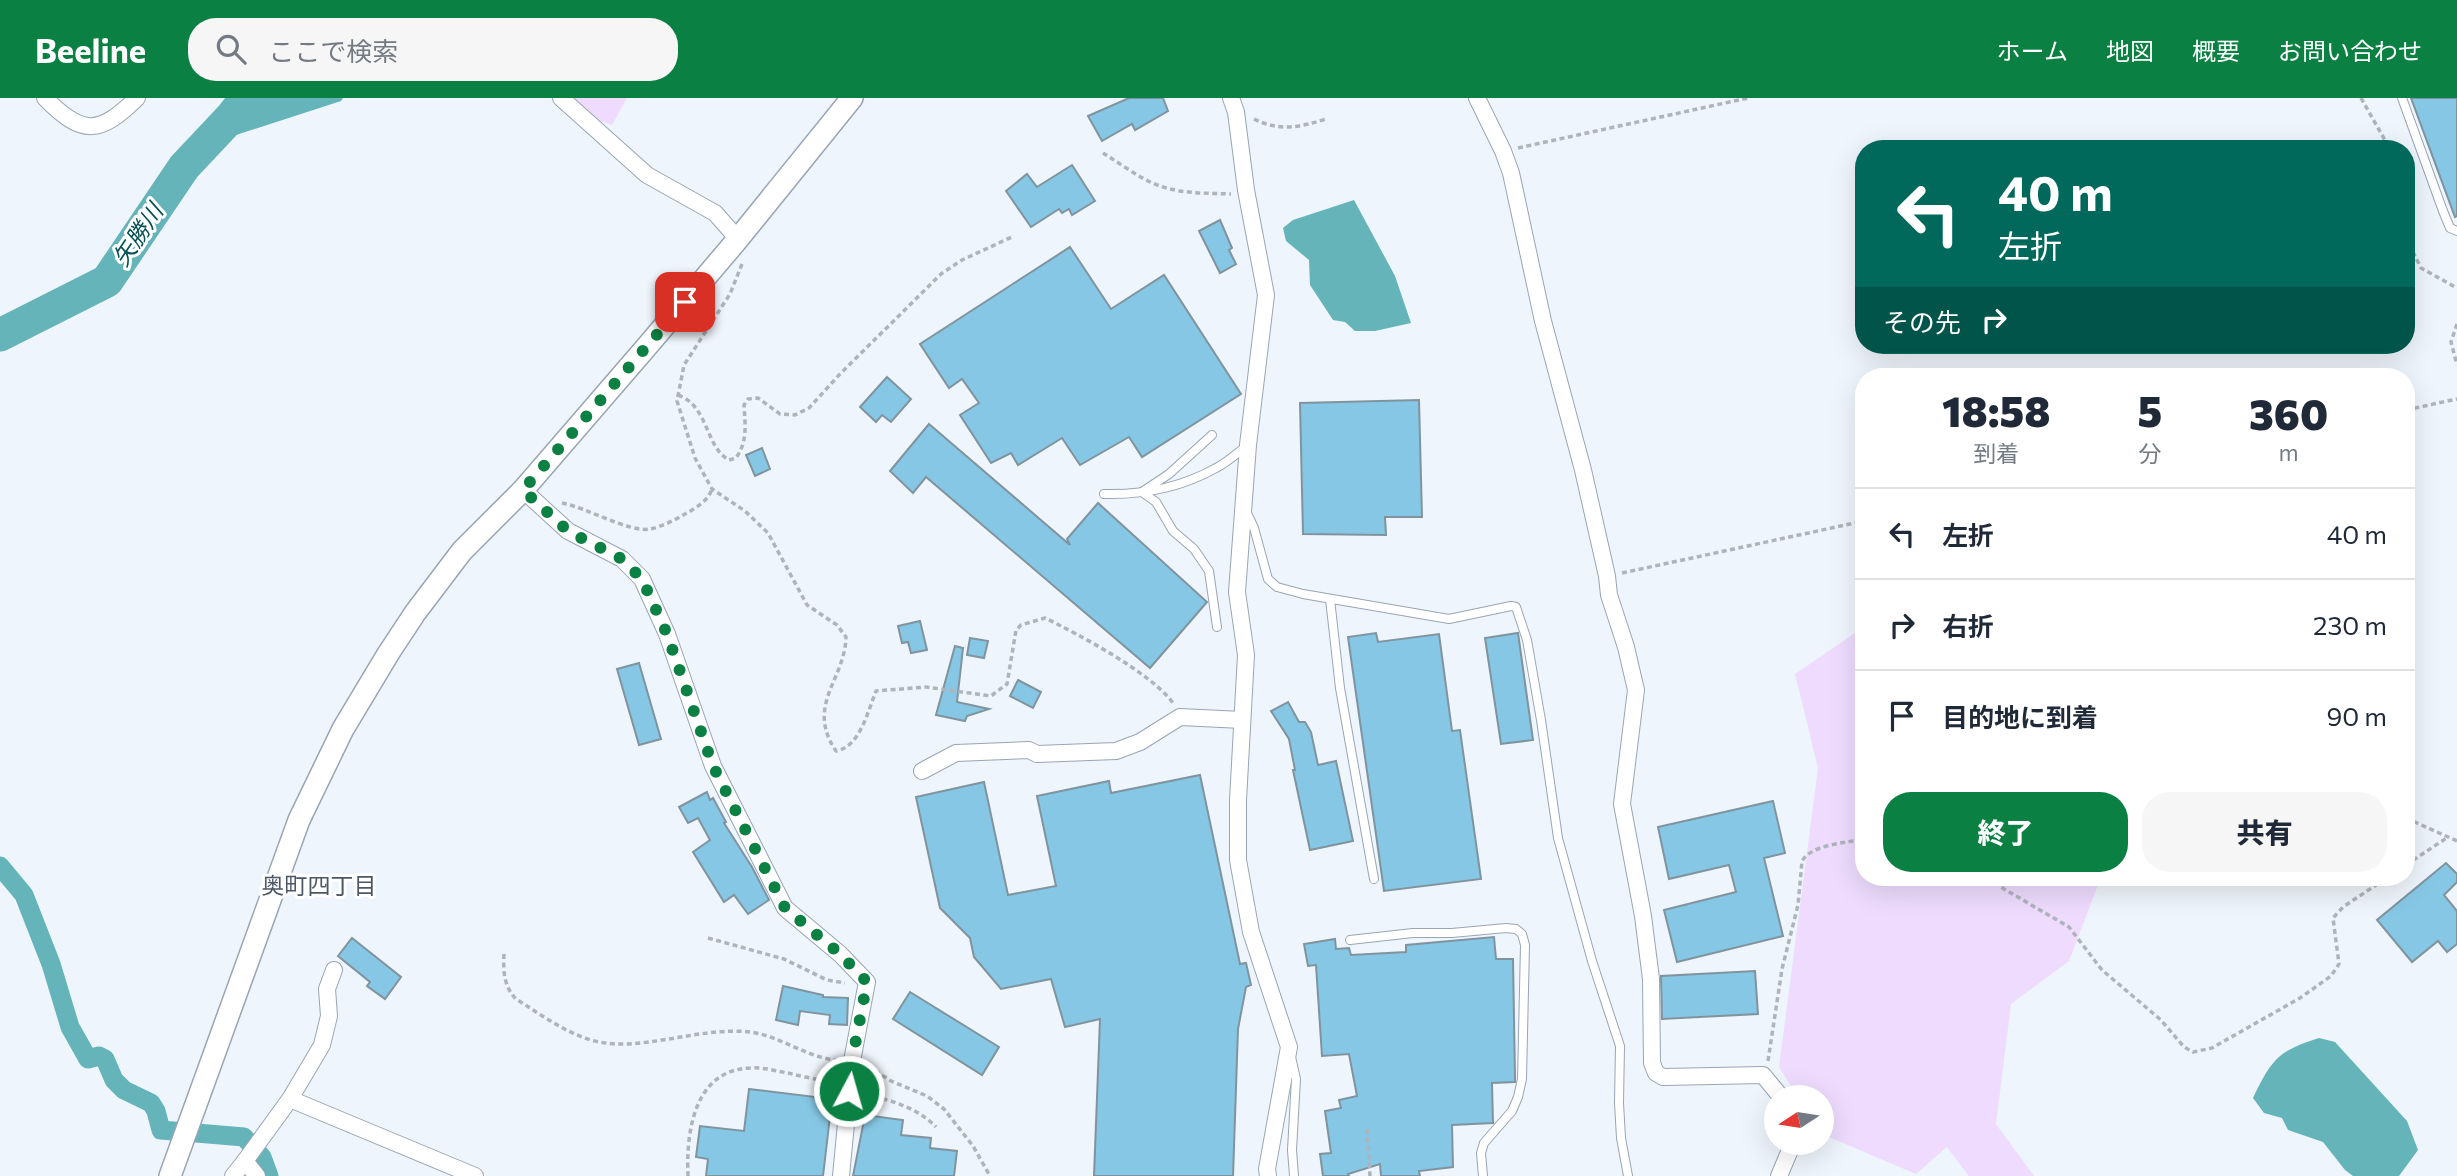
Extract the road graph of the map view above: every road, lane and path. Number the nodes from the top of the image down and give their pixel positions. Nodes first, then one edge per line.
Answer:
1 (45, 98) edge
2 (137, 98) edge
3 (561, 98) edge
4 (852, 98) edge
5 (1477, 98) edge
6 (1748, 98) edge
7 (2361, 98) edge
8 (2402, 98) edge
9 (1233, 104) edge
10 (1326, 119) dead end
11 (2385, 140) edge
12 (1503, 151) junction
13 (1103, 153) dead end
14 (1246, 190) junction
15 (2457, 231) edge
16 (1014, 236) dead end
17 (738, 239) junction
18 (2415, 256) edge
19 (2457, 288) edge
20 (2457, 324) edge
21 (2457, 365) edge
22 (678, 396) junction
23 (2457, 399) edge
24 (2415, 408) edge
25 (1212, 435) dead end
26 (1248, 445) junction
27 (712, 489) junction
28 (1142, 492) junction
29 (1104, 494) dead end
30 (531, 497) junction
31 (1242, 502) junction
32 (1855, 524) edge
33 (1607, 576) junction
34 (1330, 599) junction
35 (1217, 627) dead end
36 (1180, 718) junction
37 (1242, 720) junction
38 (922, 771) dead end
39 (2415, 822) edge
40 (2449, 836) junction
41 (1855, 841) edge
42 (2457, 841) edge
43 (2415, 859) edge
44 (1374, 880) dead end
45 (2000, 886) edge
46 (2374, 886) edge
47 (708, 938) dead end
48 (1350, 940) dead end
49 (504, 954) dead end
50 (334, 970) dead end
51 (867, 982) junction
52 (1289, 1047) junction
53 (853, 1058) junction
54 (1763, 1075) junction
55 (1772, 1085) edge
56 (849, 1091) junction
57 (290, 1100) junction
58 (936, 1127) dead end
59 (1367, 1129) dead end
60 (1788, 1155) edge
61 (245, 1161) junction
62 (170, 1176) edge
63 (233, 1176) edge
64 (257, 1176) edge
65 (475, 1176) edge
66 (688, 1176) edge
67 (841, 1176) edge
68 (990, 1176) edge
69 (1268, 1176) edge
70 (1294, 1176) edge
71 (1370, 1176) edge
72 (1483, 1176) edge
73 (1628, 1176) edge
74 (1779, 1176) edge

1 - 2 street
3 - 17 street
4 - 17 street
5 - 12 street
6 - 12 path
7 - 11 path
8 - 15 lane
9 - 10 path
9 - 14 street
12 - 33 street
13 - 14 path
14 - 26 street
16 - 22 path
17 - 22 path
17 - 30 street
18 - 19 path
20 - 21 path
22 - 27 path
23 - 24 path
25 - 28 lane
26 - 28 lane
26 - 31 street
27 - 30 path
27 - 36 path
28 - 29 lane
28 - 35 lane
30 - 51 street
30 - 62 street
31 - 34 lane
31 - 37 street
32 - 33 path
33 - 54 street
34 - 44 lane
34 - 73 lane
36 - 37 street
36 - 38 street
37 - 52 street
39 - 40 path
40 - 42 path
40 - 43 path
41 - 54 path
45 - 46 path
47 - 51 path
48 - 72 lane
49 - 53 path
50 - 57 street
51 - 53 street
52 - 69 street
52 - 70 lane
53 - 56 street
53 - 68 path
54 - 55 street
56 - 58 path
56 - 66 path
56 - 67 street
57 - 61 street
57 - 65 street
59 - 71 path
60 - 74 street
61 - 63 street
61 - 64 street

